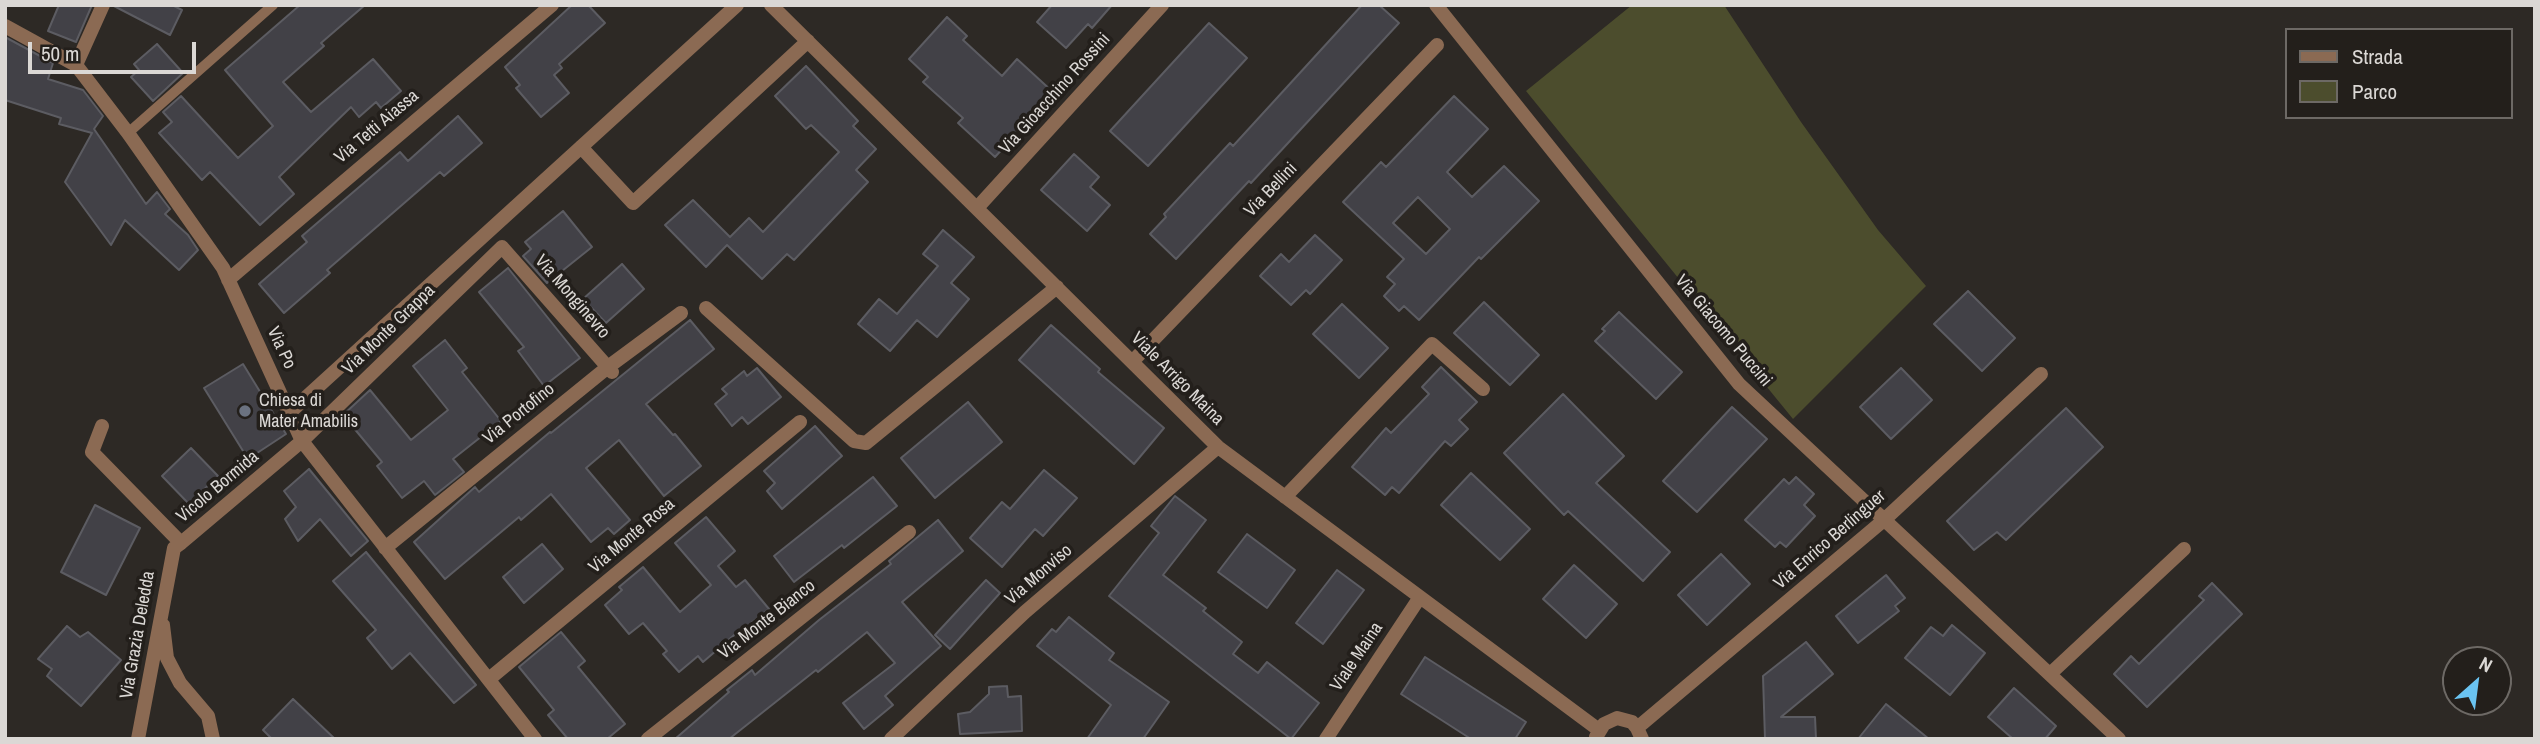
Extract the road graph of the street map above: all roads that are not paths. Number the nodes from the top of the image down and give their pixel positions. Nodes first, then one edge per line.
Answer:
1 (103, 5) edge
2 (273, 5) edge
3 (552, 5) edge
4 (737, 5) edge
5 (771, 5) edge
6 (1162, 5) edge
7 (1436, 5) edge
8 (5, 26) edge
9 (808, 41) junction
10 (1437, 45) dead end
11 (76, 65) junction
12 (128, 132) junction
13 (581, 146) junction
14 (977, 208) junction
15 (502, 247) joint
16 (225, 274) junction
17 (1056, 287) junction
18 (706, 308) dead end
19 (681, 313) dead end
20 (1132, 362) junction
21 (610, 369) junction
22 (2041, 374) dead end
23 (1483, 389) dead end
24 (289, 412) junction
25 (800, 422) dead end
26 (102, 425) dead end
27 (302, 441) junction
28 (1218, 447) junction
29 (1285, 497) junction
30 (1884, 520) junction
31 (909, 532) dead end
32 (181, 543) junction
33 (385, 548) junction
34 (2184, 549) dead end
35 (1420, 597) junction
36 (161, 617) junction
37 (2050, 674) junction
38 (488, 679) junction
39 (1639, 733) edge
40 (1597, 734) edge
41 (138, 739) edge
42 (213, 739) edge
43 (535, 739) edge
44 (648, 739) edge
45 (891, 739) edge
46 (1326, 739) edge
47 (2119, 739) edge

1 - 11 street
2 - 12 lane
3 - 16 street, Via Tetti Aiassa
4 - 13 street
5 - 9 street, Viale Arrigo Maina
6 - 14 street, Via Gioacchino Rossini
7 - 30 street, Via Giacomo Puccini
8 - 11 street, Via Po
9 - 13 street
9 - 14 street, Viale Arrigo Maina
10 - 20 street, Via Bellini
11 - 12 street, Via Po
12 - 16 street, Via Po
13 - 24 street
14 - 17 street, Viale Arrigo Maina
15 - 21 street, Via Monginevro
15 - 27 street, Via Monte Grappa
16 - 24 street, Via Po
17 - 18 street
17 - 20 street, Viale Arrigo Maina
19 - 21 street, Via Portofino
20 - 28 street, Viale Arrigo Maina
21 - 33 street, Via Portofino
22 - 30 street, Via Enrico Berlinguer
23 - 29 street
24 - 27 street, Via Po
25 - 38 street, Via Monte Rosa
26 - 32 street, Vicolo Bormida
27 - 32 street, Vicolo Bormida
27 - 33 street, Via Po
28 - 29 street, Viale Arrigo Maina
28 - 45 street, Via Monviso
29 - 35 street, Viale Arrigo Maina
30 - 37 street, Via Giacomo Puccini
30 - 39 street, Via Enrico Berlinguer
31 - 44 street, Via Monte Bianco
32 - 36 street, Via Grazia Deledda
33 - 38 street, Via Po
34 - 37 street
35 - 40 street, Viale Arrigo Maina
35 - 46 street, Viale Maina
36 - 41 street, Via Grazia Deledda
36 - 42 street
37 - 47 street, Via Giacomo Puccini
38 - 43 street, Via Po
39 - 40 street

